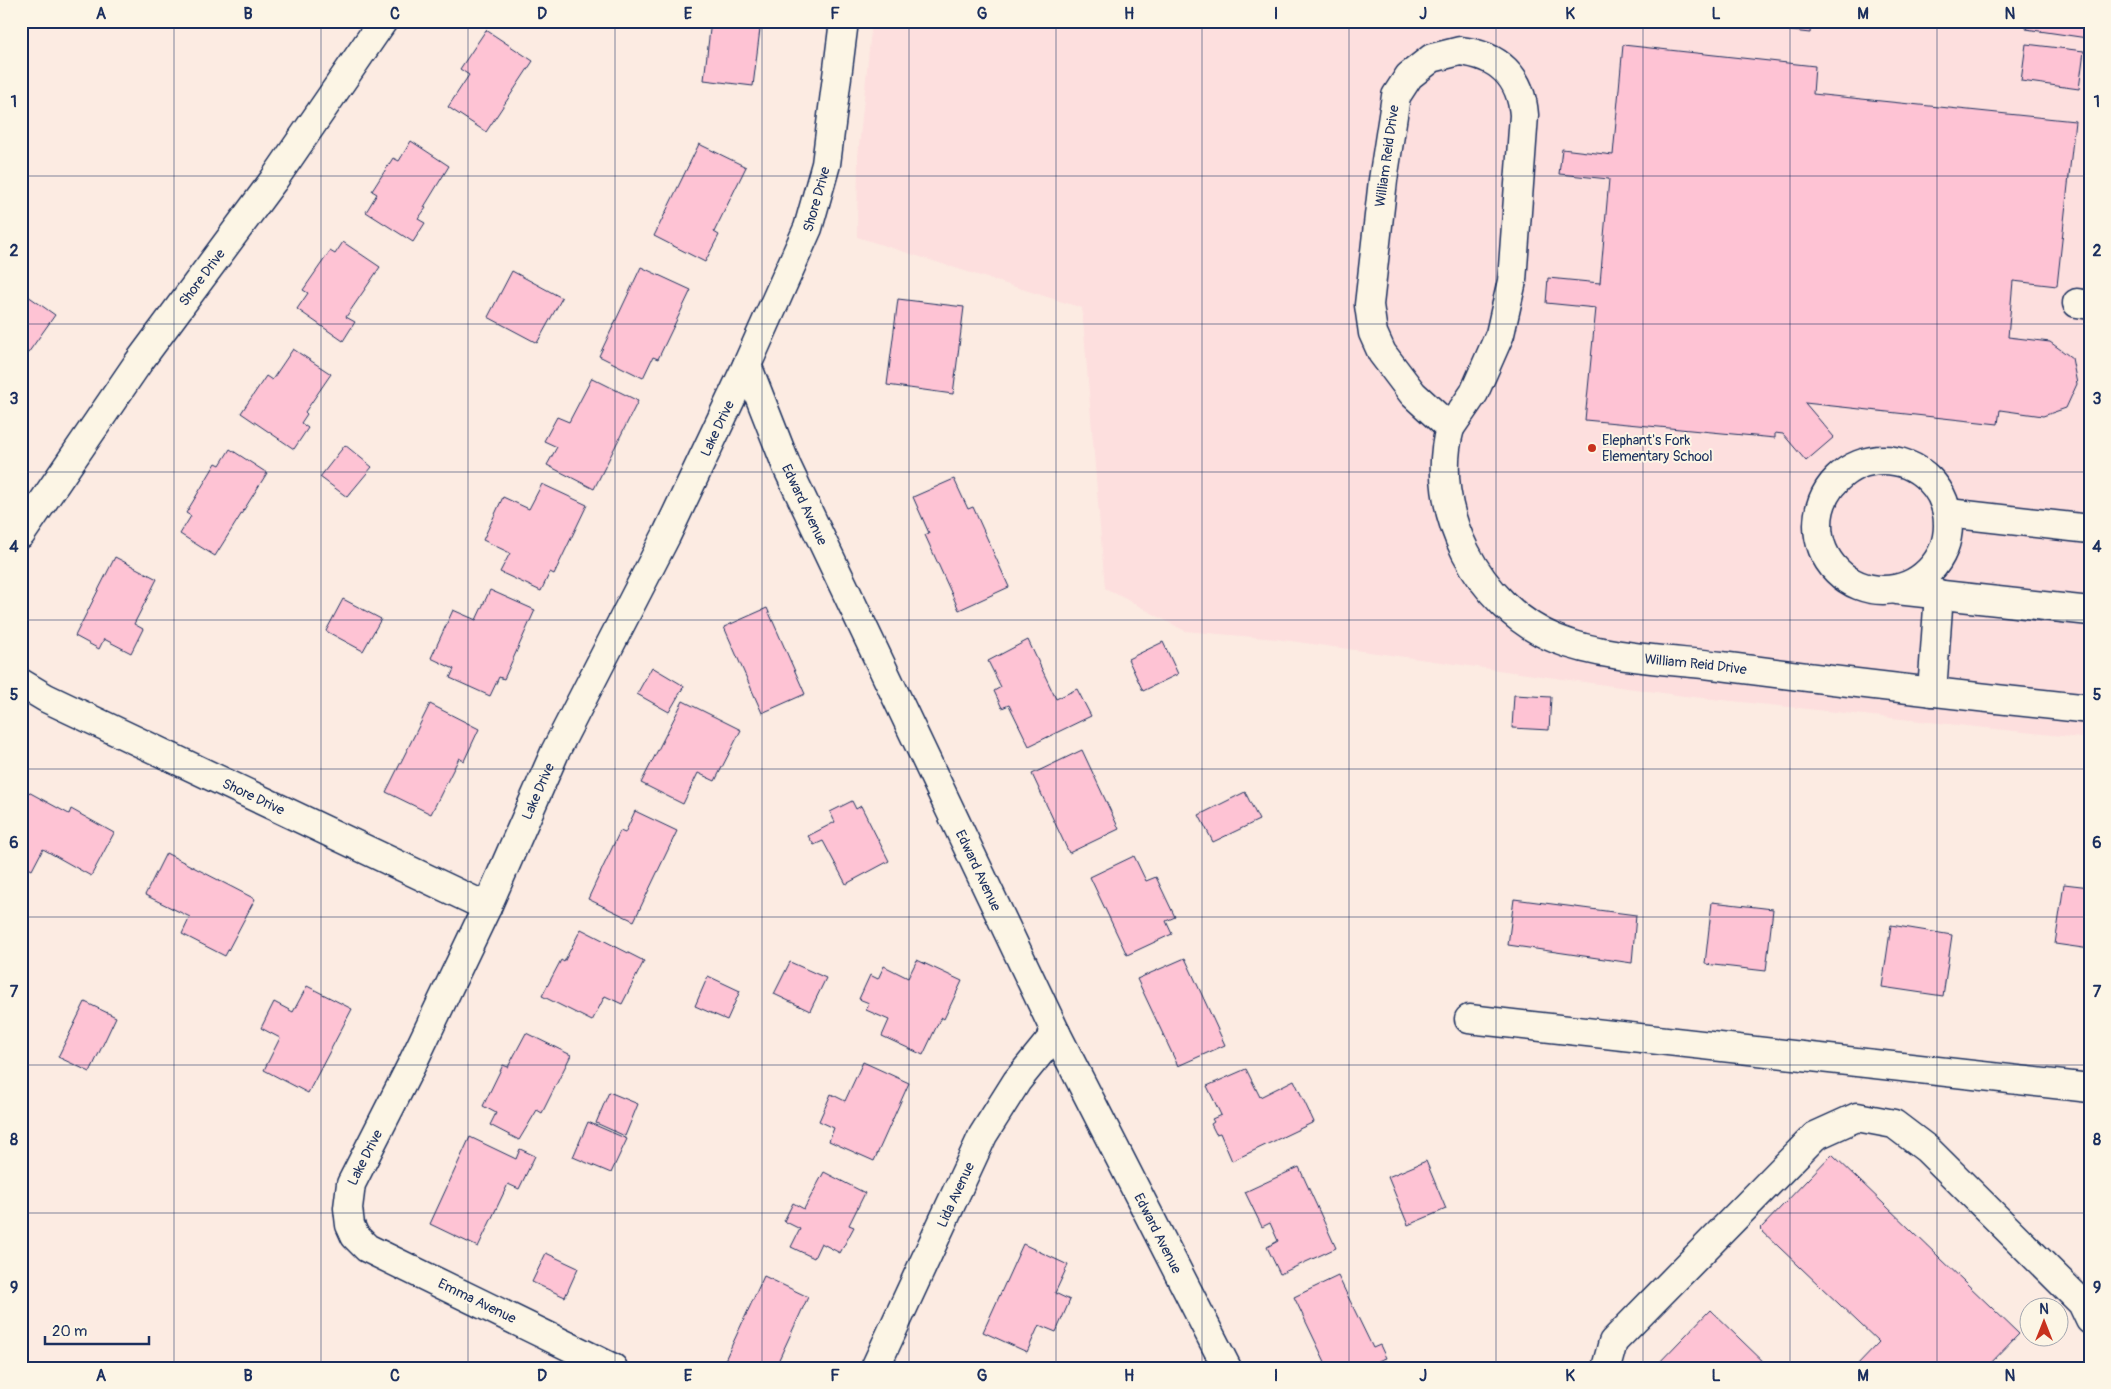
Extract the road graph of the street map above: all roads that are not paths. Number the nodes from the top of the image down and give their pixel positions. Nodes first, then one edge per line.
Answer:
1 (382, 21) edge
2 (844, 21) edge
3 (747, 365) junction
4 (1450, 428) junction
5 (1948, 513) junction
6 (2090, 529) edge
7 (21, 534) edge
8 (1896, 590) junction
9 (1939, 594) junction
10 (2090, 611) edge
11 (21, 683) edge
12 (1932, 692) junction
13 (2090, 709) edge
14 (487, 907) junction
15 (1469, 1019) dead end
16 (1056, 1033) junction
17 (2090, 1088) edge
18 (350, 1225) joint
19 (2090, 1320) edge
20 (613, 1368) edge
21 (875, 1368) edge
22 (1227, 1368) edge
23 (1606, 1368) edge

1 - 7 street, Shore Drive
2 - 3 street, Shore Drive
3 - 14 street, Lake Drive
3 - 16 street, Edward Avenue
4 - 4 street, William Reid Drive
4 - 12 street, William Reid Drive
5 - 6 street
5 - 8 street
5 - 8 street
8 - 9 street
9 - 10 street
9 - 12 street
11 - 14 street, Shore Drive
12 - 13 street, William Reid Drive
14 - 18 street, Lake Drive
15 - 17 street
16 - 21 street, Lida Avenue
16 - 22 street, Edward Avenue
18 - 20 street, Emma Avenue
19 - 23 street

